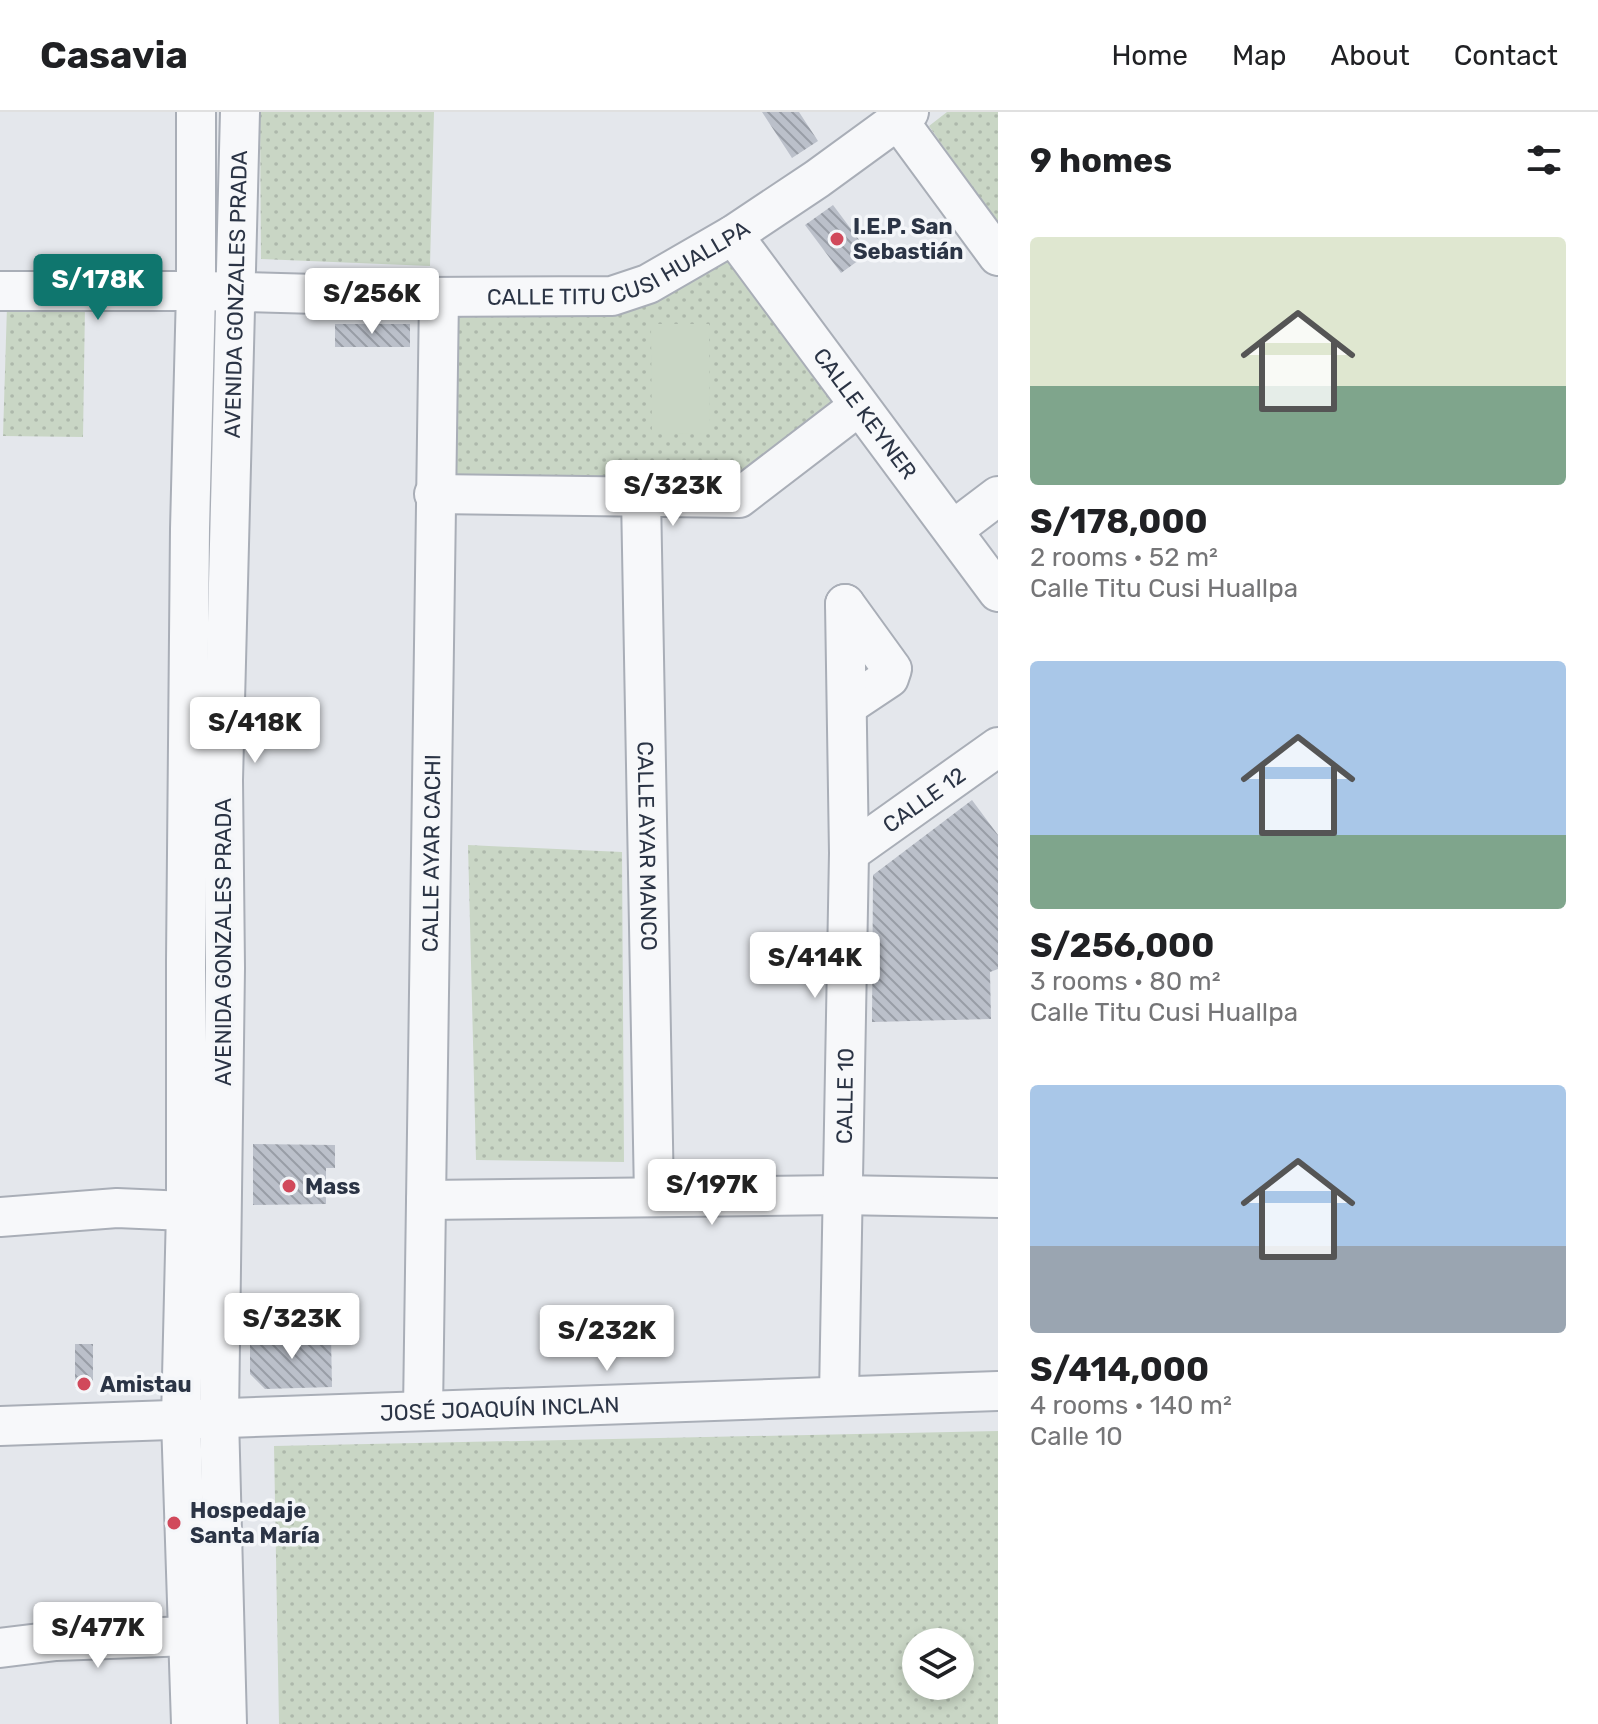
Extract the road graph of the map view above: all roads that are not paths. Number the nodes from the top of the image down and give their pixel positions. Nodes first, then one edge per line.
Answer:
1 (196, 112) edge
2 (240, 112) edge
3 (904, 116) edge
4 (733, 235) junction
5 (998, 256) edge
6 (0, 291) edge
7 (196, 291) junction
8 (234, 292) junction
9 (439, 297) junction
10 (859, 406) junction
11 (434, 494) junction
12 (641, 496) junction
13 (998, 496) edge
14 (953, 530) junction
15 (998, 592) edge
16 (845, 604) dead end
17 (998, 747) edge
18 (849, 853) junction
19 (841, 1195) junction
20 (654, 1196) junction
21 (998, 1198) edge
22 (426, 1200) junction
23 (186, 1211) junction
24 (0, 1217) edge
25 (998, 1391) edge
26 (839, 1396) junction
27 (423, 1411) junction
28 (219, 1417) junction
29 (181, 1419) junction
30 (0, 1426) edge
31 (189, 1636) junction
32 (0, 1648) edge
33 (191, 1724) edge
34 (227, 1724) edge

1 - 7 street, AVENIDA GONZALES PRADA
2 - 8 street, AVENIDA GONZALES PRADA
3 - 4 street, CALLE TITU CUSI HUALLPA
3 - 5 street
4 - 9 street, CALLE TITU CUSI HUALLPA
4 - 10 street, CALLE KEYNER
6 - 7 street, CALLE TITU CUSI HUALLPA
7 - 8 street, CALLE TITU CUSI HUALLPA
7 - 23 street, AVENIDA GONZALES PRADA
8 - 9 street, CALLE TITU CUSI HUALLPA
8 - 28 street, AVENIDA GONZALES PRADA
9 - 11 street, CALLE AYAR CACHI
10 - 12 street
10 - 14 street, CALLE KEYNER
11 - 12 street
11 - 22 street, CALLE AYAR CACHI
12 - 20 street, CALLE AYAR MANCO
13 - 14 street
14 - 15 street, CALLE KEYNER
16 - 18 street, CALLE 10
17 - 18 street, CALLE 12
18 - 19 street, CALLE 10
19 - 20 street
19 - 21 street
19 - 26 street, CALLE 10
20 - 22 street
22 - 27 street, CALLE AYAR CACHI
23 - 24 street
23 - 29 street, AVENIDA GONZALES PRADA
25 - 26 street, JOSÉ JOAQUÍN INCLAN
26 - 27 street, JOSÉ JOAQUÍN INCLAN
27 - 28 street, JOSÉ JOAQUÍN INCLAN
28 - 29 street, JOSÉ JOAQUÍN INCLAN
28 - 34 street, AVENIDA GONZALES PRADA
29 - 30 street, JOSÉ JOAQUÍN INCLAN
29 - 31 street, AVENIDA GONZALES PRADA
31 - 32 street
31 - 33 street, AVENIDA GONZALES PRADA

